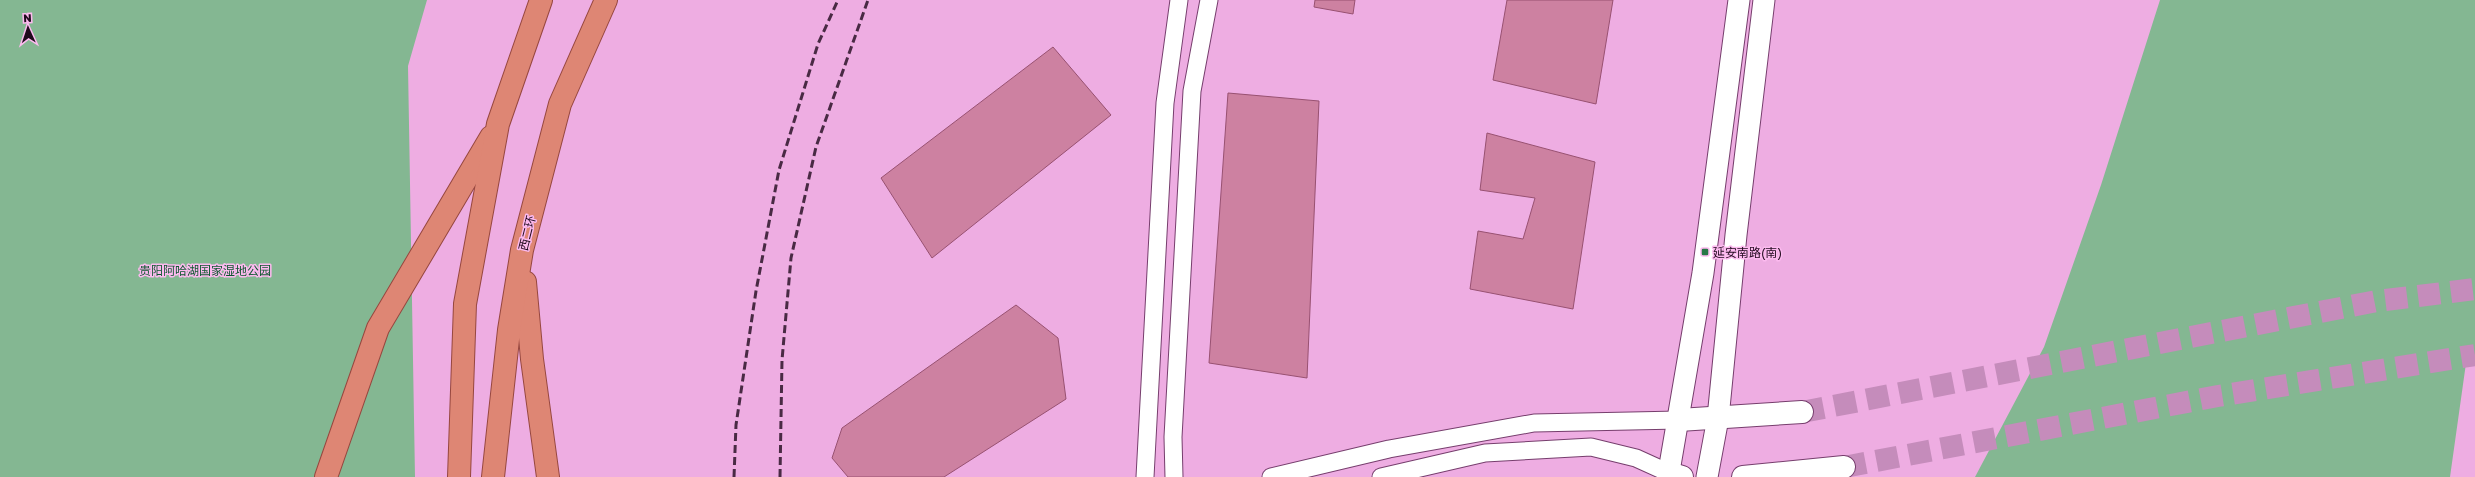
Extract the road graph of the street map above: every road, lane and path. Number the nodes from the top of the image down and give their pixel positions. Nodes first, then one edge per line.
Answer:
1 (541, 0) edge
2 (606, 0) edge
3 (1179, 0) edge
4 (1209, 0) edge
5 (1739, 0) edge
6 (1764, 0) edge
7 (498, 124) junction
8 (522, 250) junction
9 (1802, 412) tunnel mouth
10 (1718, 418) junction
11 (1679, 420) junction
12 (1844, 467) tunnel mouth
13 (1673, 476) edge
14 (326, 477) edge
15 (459, 477) edge
16 (493, 477) edge
17 (548, 477) edge
18 (1145, 477) edge
19 (1174, 477) edge
20 (1271, 477) edge
21 (1381, 477) edge
22 (1707, 477) edge
23 (1744, 477) edge

1 - 7 highway
2 - 8 highway, 西二环
3 - 18 street
4 - 19 street
5 - 11 street
6 - 10 street
7 - 14 highway
7 - 15 highway
8 - 16 highway, 西二环
8 - 17 highway
9 - 10 main road
10 - 11 main road
10 - 22 street
11 - 13 street
11 - 20 street
12 - 23 main road
13 - 21 street

